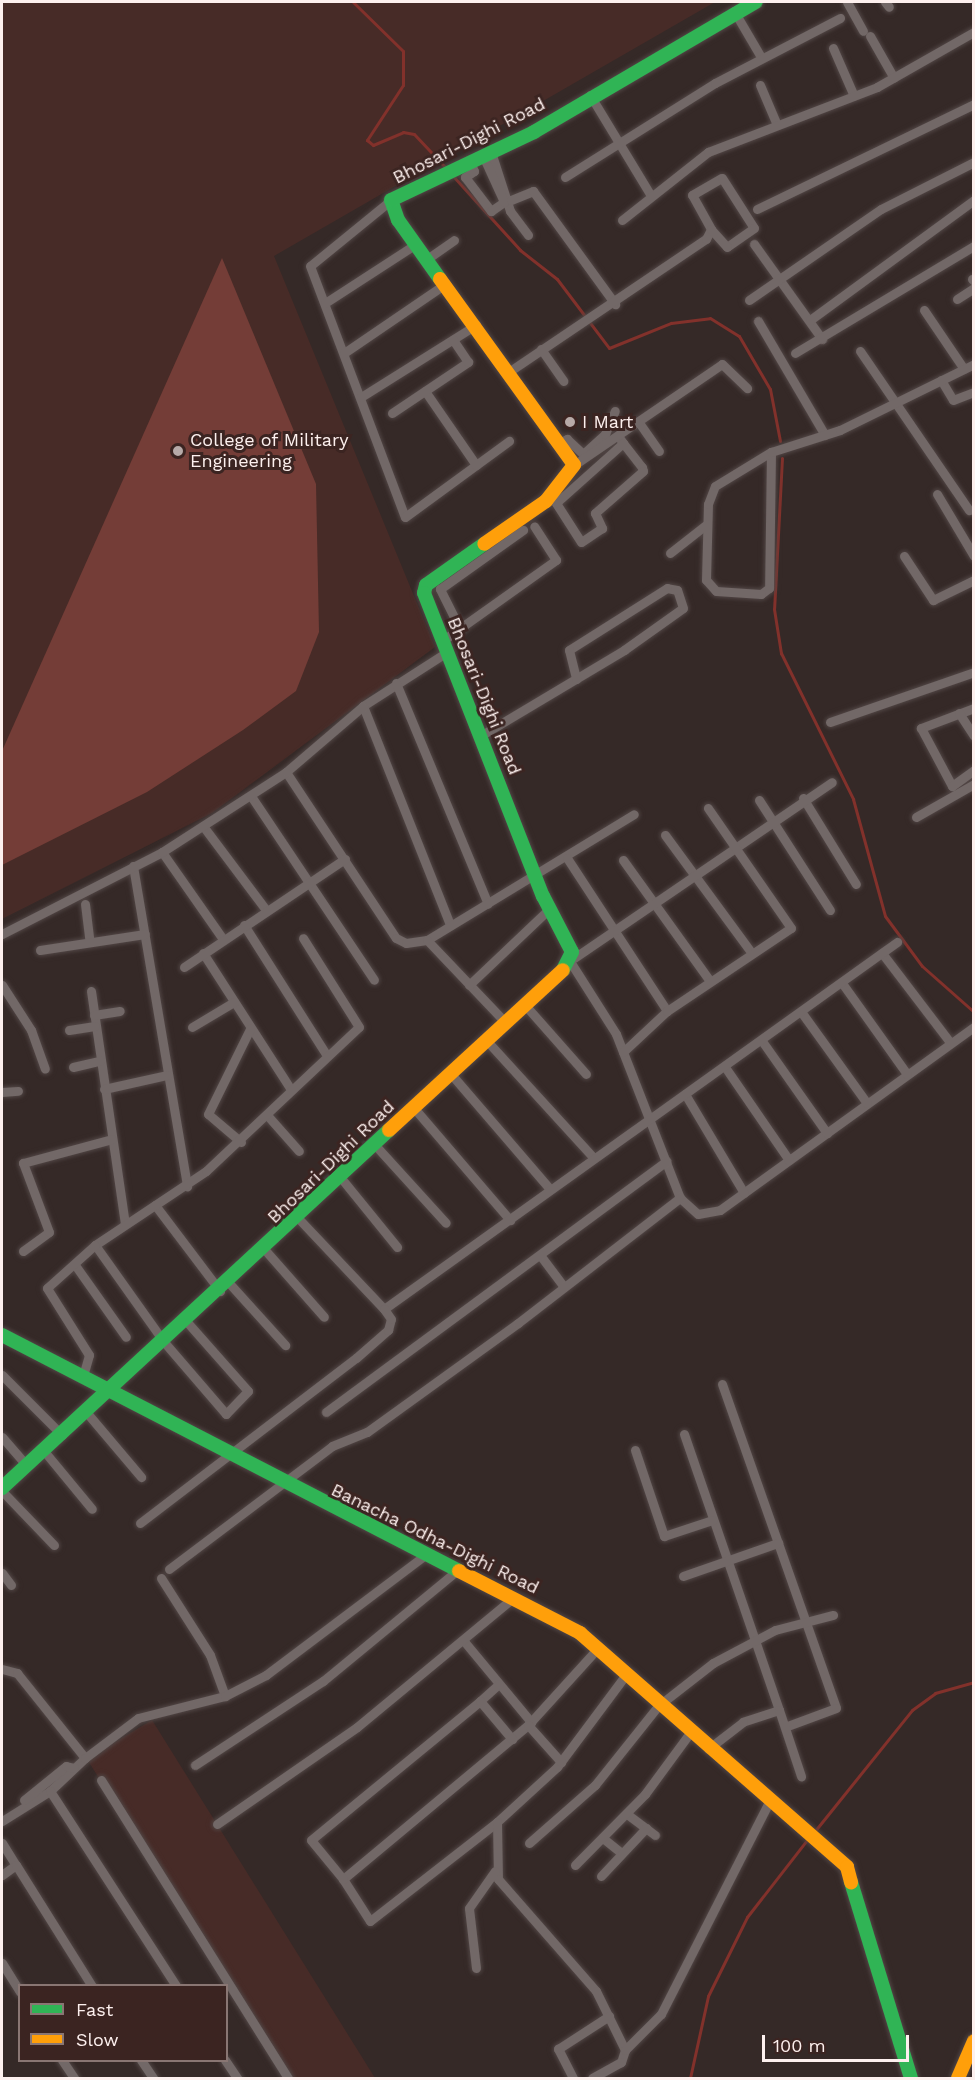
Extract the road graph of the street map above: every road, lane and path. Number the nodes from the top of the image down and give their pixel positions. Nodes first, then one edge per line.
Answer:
1 (756, 2) edge
2 (847, 2) edge
3 (735, 11) junction
4 (840, 18) dead end
5 (974, 32) edge
6 (833, 48) dead end
7 (761, 57) junction
8 (894, 78) junction
9 (760, 85) dead end
10 (590, 96) junction
11 (854, 96) junction
12 (974, 104) edge
13 (777, 125) junction
14 (617, 143) junction
15 (487, 158) junction
16 (974, 162) edge
17 (467, 167) junction
18 (565, 177) dead end
19 (650, 194) junction
20 (391, 200) junction
21 (511, 200) junction
22 (974, 200) edge
23 (757, 209) dead end
24 (622, 220) dead end
25 (711, 229) junction
26 (528, 235) dead end
27 (454, 240) dead end
28 (416, 244) junction
29 (754, 244) dead end
30 (974, 246) edge
31 (427, 259) junction
32 (779, 278) junction
33 (973, 283) edge
34 (445, 284) junction
35 (957, 299) dead end
36 (749, 300) dead end
37 (324, 303) junction
38 (615, 304) junction
39 (924, 310) dead end
40 (810, 320) junction
41 (758, 321) dead end
42 (476, 325) junction
43 (822, 339) junction
44 (453, 340) junction
45 (541, 349) junction
46 (860, 351) dead end
47 (344, 353) junction
48 (795, 353) dead end
49 (974, 364) edge
50 (963, 369) junction
51 (510, 371) junction
52 (941, 380) junction
53 (563, 381) dead end
54 (747, 388) dead end
55 (425, 391) junction
56 (974, 392) edge
57 (361, 397) junction
58 (894, 402) junction
59 (615, 411) dead end
60 (392, 413) dead end
61 (640, 424) junction
62 (825, 435) junction
63 (621, 440) junction
64 (508, 441) dead end
65 (561, 442) junction
66 (659, 451) dead end
67 (771, 452) junction
68 (476, 465) junction
69 (574, 465) junction
70 (936, 494) dead end
71 (969, 510) dead end
72 (707, 524) junction
73 (534, 526) dead end
74 (523, 530) dead end
75 (670, 553) dead end
76 (904, 556) dead end
77 (974, 556) edge
78 (974, 580) edge
79 (460, 629) junction
80 (445, 646) junction
81 (974, 672) edge
82 (576, 679) junction
83 (396, 683) junction
84 (363, 706) junction
85 (974, 708) edge
86 (959, 713) junction
87 (830, 722) dead end
88 (480, 736) junction
89 (974, 736) edge
90 (974, 770) edge
91 (286, 772) junction
92 (832, 782) dead end
93 (974, 784) edge
94 (251, 796) junction
95 (803, 798) junction
96 (759, 800) dead end
97 (708, 808) dead end
98 (634, 814) dead end
99 (916, 817) dead end
100 (772, 820) junction
101 (203, 826) junction
102 (665, 835) dead end
103 (734, 847) junction
104 (162, 852) junction
105 (567, 858) junction
106 (345, 860) junction
107 (623, 860) dead end
108 (133, 866) junction
109 (537, 877) junction
110 (698, 877) junction
111 (308, 884) junction
112 (856, 884) dead end
113 (85, 904) dead end
114 (488, 904) junction
115 (657, 905) junction
116 (266, 909) junction
117 (549, 909) junction
118 (830, 910) dead end
119 (450, 924) junction
120 (244, 925) junction
121 (2, 934) edge
122 (145, 934) junction
123 (615, 934) junction
124 (303, 938) dead end
125 (223, 939) junction
126 (427, 940) junction
127 (90, 942) junction
128 (897, 942) dead end
129 (40, 950) dead end
130 (751, 952) junction
131 (203, 953) junction
132 (882, 953) junction
133 (573, 961) junction
134 (184, 967) dead end
135 (374, 980) dead end
136 (710, 981) junction
137 (842, 983) junction
138 (2, 985) edge
139 (469, 985) junction
140 (91, 992) dead end
141 (234, 1002) junction
142 (525, 1005) junction
143 (120, 1011) dead end
144 (667, 1011) junction
145 (802, 1013) junction
146 (94, 1016) junction
147 (506, 1023) junction
148 (95, 1026) junction
149 (192, 1027) dead end
150 (974, 1027) edge
151 (250, 1029) junction
152 (69, 1030) dead end
153 (487, 1041) junction
154 (762, 1041) junction
155 (949, 1041) junction
156 (623, 1052) junction
157 (326, 1054) junction
158 (100, 1061) junction
159 (73, 1067) dead end
160 (724, 1067) junction
161 (45, 1069) dead end
162 (451, 1074) junction
163 (586, 1074) dead end
164 (907, 1074) junction
165 (167, 1075) junction
166 (290, 1088) junction
167 (105, 1089) junction
168 (18, 1091) dead end
169 (2, 1092) edge
170 (685, 1094) junction
171 (867, 1103) junction
172 (414, 1108) junction
173 (267, 1115) junction
174 (649, 1116) junction
175 (827, 1133) junction
176 (112, 1139) junction
177 (241, 1142) junction
178 (375, 1145) junction
179 (299, 1151) dead end
180 (593, 1157) junction
181 (789, 1160) junction
182 (667, 1161) junction
183 (341, 1178) junction
184 (187, 1186) junction
185 (550, 1189) junction
186 (744, 1193) junction
187 (680, 1198) junction
188 (155, 1205) junction
189 (298, 1218) junction
190 (510, 1220) junction
191 (446, 1223) dead end
192 (124, 1224) junction
193 (94, 1245) junction
194 (398, 1247) dead end
195 (265, 1250) junction
196 (23, 1251) dead end
197 (540, 1255) junction
198 (75, 1265) junction
199 (224, 1287) junction
200 (564, 1287) junction
201 (384, 1309) junction
202 (324, 1317) dead end
203 (187, 1322) junction
204 (2, 1335) edge
205 (126, 1338) dead end
206 (164, 1342) junction
207 (285, 1345) dead end
208 (2, 1376) edge
209 (83, 1376) junction
210 (722, 1384) dead end
211 (112, 1391) junction
212 (326, 1412) dead end
213 (87, 1413) junction
214 (684, 1434) dead end
215 (62, 1435) junction
216 (2, 1437) edge
217 (635, 1450) dead end
218 (44, 1451) junction
219 (231, 1455) junction
220 (27, 1466) junction
221 (141, 1477) dead end
222 (282, 1484) junction
223 (2, 1490) edge
224 (92, 1509) dead end
225 (712, 1520) junction
226 (140, 1523) dead end
227 (778, 1543) junction
228 (54, 1545) dead end
229 (425, 1555) junction
230 (728, 1560) junction
231 (170, 1569) dead end
232 (455, 1572) junction
233 (2, 1574) edge
234 (683, 1576) dead end
235 (161, 1578) dead end
236 (11, 1585) dead end
237 (513, 1598) junction
238 (833, 1615) dead end
239 (806, 1621) junction
240 (754, 1639) junction
241 (463, 1640) junction
242 (597, 1649) junction
243 (2, 1669) edge
244 (624, 1677) junction
245 (499, 1684) junction
246 (225, 1696) junction
247 (480, 1701) junction
248 (658, 1706) junction
249 (779, 1710) junction
250 (530, 1723) junction
251 (785, 1727) junction
252 (689, 1734) junction
253 (512, 1738) junction
254 (708, 1749) junction
255 (85, 1758) junction
256 (561, 1762) junction
257 (195, 1765) dead end
258 (74, 1768) junction
259 (801, 1776) dead end
260 (101, 1780) dead end
261 (50, 1791) junction
262 (24, 1800) dead end
263 (770, 1800) junction
264 (627, 1814) junction
265 (2, 1821) edge
266 (497, 1822) junction
267 (217, 1824) dead end
268 (646, 1828) junction
269 (655, 1835) dead end
270 (604, 1839) junction
271 (2, 1843) edge
272 (529, 1843) dead end
273 (621, 1853) junction
274 (16, 1865) junction
275 (575, 1865) dead end
276 (495, 1871) junction
277 (2, 1875) edge
278 (601, 1876) dead end
279 (343, 1879) junction
280 (2, 1963) edge
281 (476, 1968) dead end
282 (91, 1984) edge
283 (175, 1984) edge
284 (18, 1989) edge
285 (609, 2016) junction
286 (974, 2041) edge
287 (625, 2050) junction
288 (63, 2062) edge
289 (142, 2062) edge
290 (226, 2062) edge
291 (149, 2077) edge
292 (595, 2078) edge
293 (74, 2079) edge
294 (237, 2079) edge
295 (288, 2079) edge
296 (573, 2079) edge
297 (910, 2079) edge
298 (958, 2079) edge

1 - 3 street, Bhosari-Dighi Road
2 - 8 street
3 - 7 street
3 - 10 street, Bhosari-Dighi Road
4 - 7 street
5 - 8 street
6 - 11 street
7 - 14 street
8 - 11 street
9 - 13 street
10 - 14 street
10 - 15 street, Bhosari-Dighi Road
11 - 13 street
12 - 23 street
13 - 19 street
14 - 18 street
14 - 19 street
15 - 17 street, Bhosari-Dighi Road
15 - 17 street
15 - 21 street
16 - 32 street
17 - 20 street, Bhosari-Dighi Road
19 - 24 street
20 - 28 street, Bhosari-Dighi Road
20 - 37 street
21 - 26 street
21 - 38 street
22 - 40 street
25 - 25 street
25 - 38 street
27 - 31 street
28 - 31 street, Bhosari-Dighi Road
28 - 37 street
29 - 32 street
30 - 43 street
31 - 34 street, Bhosari-Dighi Road
32 - 36 street
32 - 40 street
33 - 35 street
34 - 42 street, Bhosari-Dighi Road
34 - 47 street
37 - 47 street
38 - 45 street
39 - 50 street
40 - 43 street
41 - 62 street
42 - 44 street
42 - 51 street, Bhosari-Dighi Road
43 - 48 street
44 - 55 street
44 - 57 street
45 - 51 street
45 - 53 street
46 - 58 street
47 - 57 street
49 - 50 street
50 - 52 street
51 - 65 street, Bhosari-Dighi Road
52 - 56 street
52 - 58 street
54 - 61 street
55 - 60 street
55 - 68 street
57 - 68 street
58 - 62 street
58 - 71 street
59 - 65 street
61 - 63 street
61 - 66 street
62 - 67 street
63 - 63 street
63 - 69 street
64 - 68 street
65 - 69 street, Bhosari-Dighi Road
67 - 72 street
67 - 72 street
69 - 80 street, Bhosari-Dighi Road
70 - 77 street
72 - 75 street
73 - 79 street
74 - 79 street
76 - 78 street
79 - 80 street
80 - 83 street
80 - 88 street, Bhosari-Dighi Road
81 - 87 street
82 - 82 street
82 - 88 street
83 - 84 street
83 - 114 street
84 - 91 street
84 - 119 street
85 - 86 street
86 - 89 street
86 - 90 street
88 - 109 street, Bhosari-Dighi Road
91 - 94 street
91 - 106 street
92 - 95 street
93 - 99 street
94 - 101 street
94 - 111 street
95 - 100 street
95 - 112 street
96 - 100 street
97 - 103 street
98 - 105 street
100 - 103 street
100 - 118 street
101 - 104 street
101 - 116 street
102 - 110 street
103 - 110 street
103 - 130 street
104 - 108 street
104 - 125 street
105 - 109 street
105 - 123 street
106 - 111 street
106 - 126 street
107 - 115 street
108 - 121 street
108 - 122 street
109 - 114 street
109 - 117 street, Bhosari-Dighi Road
110 - 115 street
110 - 130 street
111 - 116 street
111 - 135 street
113 - 127 street
114 - 119 street
115 - 123 street
115 - 136 street
116 - 120 street
117 - 133 street, Bhosari-Dighi Road
117 - 139 street
119 - 126 street
120 - 125 street
120 - 157 street
122 - 127 street
122 - 165 street
123 - 133 street
123 - 144 street
124 - 157 street
125 - 131 street
126 - 139 street
127 - 129 street
128 - 132 street
130 - 136 street
131 - 134 street
131 - 141 street
132 - 137 street
132 - 155 street
133 - 142 street, Bhosari-Dighi Road
133 - 156 street
136 - 144 street
137 - 145 street
137 - 164 street
138 - 161 street
139 - 147 street
140 - 146 street
141 - 149 street
141 - 151 street
142 - 147 street, Bhosari-Dighi Road
142 - 163 street
143 - 146 street
144 - 156 street
145 - 154 street
145 - 171 street
146 - 148 street
147 - 153 street, Bhosari-Dighi Road
148 - 152 street
148 - 158 street
150 - 155 street
151 - 166 street
151 - 177 street
153 - 162 street, Bhosari-Dighi Road
153 - 180 street
154 - 160 street
154 - 175 street
155 - 164 street
156 - 174 street
157 - 166 street
158 - 159 street
158 - 167 street
160 - 170 street
160 - 181 street
162 - 172 street, Bhosari-Dighi Road
162 - 185 street
164 - 171 street
165 - 167 street
165 - 184 street
166 - 173 street
167 - 176 street
168 - 169 street
170 - 174 street
170 - 186 street
171 - 175 street
172 - 178 street, Bhosari-Dighi Road
172 - 190 street
173 - 177 street
173 - 179 street
174 - 180 street
174 - 182 street
175 - 181 street
176 - 192 street
176 - 196 street
177 - 184 street
178 - 183 street, Bhosari-Dighi Road
178 - 191 street
180 - 185 street
181 - 186 street
182 - 187 street
182 - 197 street
183 - 189 street, Bhosari-Dighi Road
183 - 194 street
184 - 188 street
185 - 190 street
186 - 187 street
187 - 200 street
188 - 192 street
188 - 199 street
189 - 195 street, Bhosari-Dighi Road
189 - 201 street
190 - 201 street
192 - 193 street
193 - 198 street
193 - 206 street
195 - 199 street, Bhosari-Dighi Road
195 - 202 street
197 - 200 street
197 - 212 street
198 - 205 street
198 - 209 street
199 - 203 street, Bhosari-Dighi Road
199 - 207 street
200 - 222 street
201 - 219 street
203 - 206 street, Bhosari-Dighi Road
203 - 206 street
204 - 209 street, Banacha Odha-Dighi Road
206 - 211 street, Bhosari-Dighi Road
208 - 215 street
209 - 211 street, Banacha Odha-Dighi Road
210 - 227 street
211 - 213 street, Bhosari-Dighi Road
211 - 219 street, Banacha Odha-Dighi Road
213 - 215 street, Bhosari-Dighi Road
213 - 221 street
214 - 225 street
215 - 218 street, Bhosari-Dighi Road
216 - 220 street
217 - 225 street
218 - 220 street, Bhosari-Dighi Road
218 - 224 street
219 - 222 street, Banacha Odha-Dighi Road
219 - 226 street
220 - 223 street, Bhosari-Dighi Road
222 - 229 street, Banacha Odha-Dighi Road
222 - 231 street
223 - 228 street
225 - 230 street
227 - 230 street
227 - 239 street
229 - 232 street, Banacha Odha-Dighi Road
229 - 246 street
230 - 234 street
230 - 240 street
232 - 237 street, Banacha Odha-Dighi Road
232 - 257 street
233 - 236 street
235 - 246 street
237 - 241 street
237 - 242 street, Banacha Odha-Dighi Road
238 - 239 street
239 - 240 street
239 - 251 street
240 - 248 street
240 - 249 street
241 - 245 street
241 - 267 street
242 - 244 street, Banacha Odha-Dighi Road
242 - 250 street
243 - 255 street
244 - 248 street, Banacha Odha-Dighi Road
244 - 256 street
245 - 247 street
245 - 250 street
246 - 255 street
247 - 253 street
247 - 279 street
248 - 252 street, Banacha Odha-Dighi Road
248 - 272 street
249 - 251 street
249 - 254 street
250 - 253 street
250 - 256 street
251 - 259 street
252 - 254 street, Banacha Odha-Dighi Road
252 - 264 street
253 - 279 street
254 - 263 street, Banacha Odha-Dighi Road
255 - 258 street
256 - 266 street
258 - 261 street
258 - 262 street
260 - 295 street
261 - 265 street
261 - 283 street
263 - 287 street
263 - 297 street, Banacha Odha-Dighi Road
264 - 268 street
264 - 270 street
266 - 276 street
266 - 279 street
268 - 269 street
268 - 273 street
270 - 273 street
270 - 275 street
271 - 274 street
273 - 278 street
274 - 277 street
274 - 282 street
276 - 281 street
276 - 285 street
280 - 284 street
285 - 287 street
285 - 296 street
286 - 298 street
287 - 292 street
288 - 293 street
289 - 291 street
290 - 294 street

